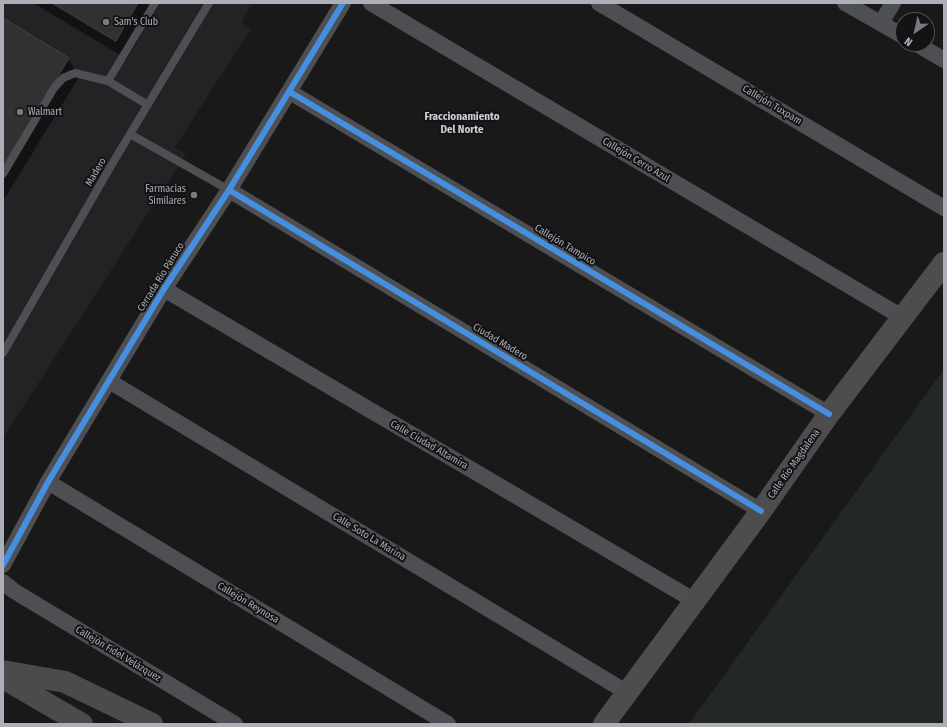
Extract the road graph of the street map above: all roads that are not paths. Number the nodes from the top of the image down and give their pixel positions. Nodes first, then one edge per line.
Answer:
1 (155, 3) edge
2 (209, 3) edge
3 (343, 3) edge
4 (370, 3) edge
5 (599, 3) edge
6 (846, 3) edge
7 (893, 3) edge
8 (881, 23) junction
9 (895, 31) edge
10 (930, 52) edge
11 (944, 60) edge
12 (108, 81) junction
13 (290, 92) junction
14 (148, 105) junction
15 (130, 134) junction
16 (3, 174) edge
17 (229, 190) junction
18 (944, 208) edge
19 (944, 263) edge
20 (164, 289) junction
21 (902, 317) junction
22 (3, 353) edge
23 (110, 381) junction
24 (829, 414) junction
25 (48, 482) junction
26 (761, 511) junction
27 (3, 565) edge
28 (3, 582) edge
29 (695, 601) junction
30 (3, 671) edge
31 (3, 678) edge
32 (628, 693) junction
33 (82, 724) edge
34 (152, 724) edge
35 (235, 724) edge
36 (448, 724) edge
37 (604, 724) edge

1 - 12 lane
2 - 14 lane, Madero
3 - 13 street, Cerrada Río Pánuco
4 - 21 street, Callejón Cerro Azul
5 - 18 street, Callejón Tuxpam
6 - 8 street
7 - 8 street
8 - 9 street
10 - 11 street
12 - 14 lane
12 - 16 lane
13 - 17 street, Cerrada Río Pánuco
13 - 24 street, Callejón Tampico
14 - 15 lane, Madero
15 - 17 lane
15 - 22 lane, Madero
17 - 20 street, Cerrada Río Pánuco
17 - 26 street, Ciudad Madero
19 - 21 street, Calle Río Magdalena
20 - 23 street, Cerrada Río Pánuco
20 - 29 street, Calle Ciudad Altamira
21 - 24 street, Calle Río Magdalena
23 - 25 street, Cerrada Río Pánuco
23 - 32 street, Calle Soto La Marina
24 - 26 street, Calle Río Magdalena
25 - 27 street, Cerrada Río Pánuco
25 - 36 street, Callejón Reynosa
26 - 29 street, Calle Río Magdalena
28 - 35 street, Callejón Fidel Velázquez
29 - 32 street, Calle Río Magdalena
30 - 34 highway
31 - 33 highway
32 - 37 street, Calle Río Magdalena

